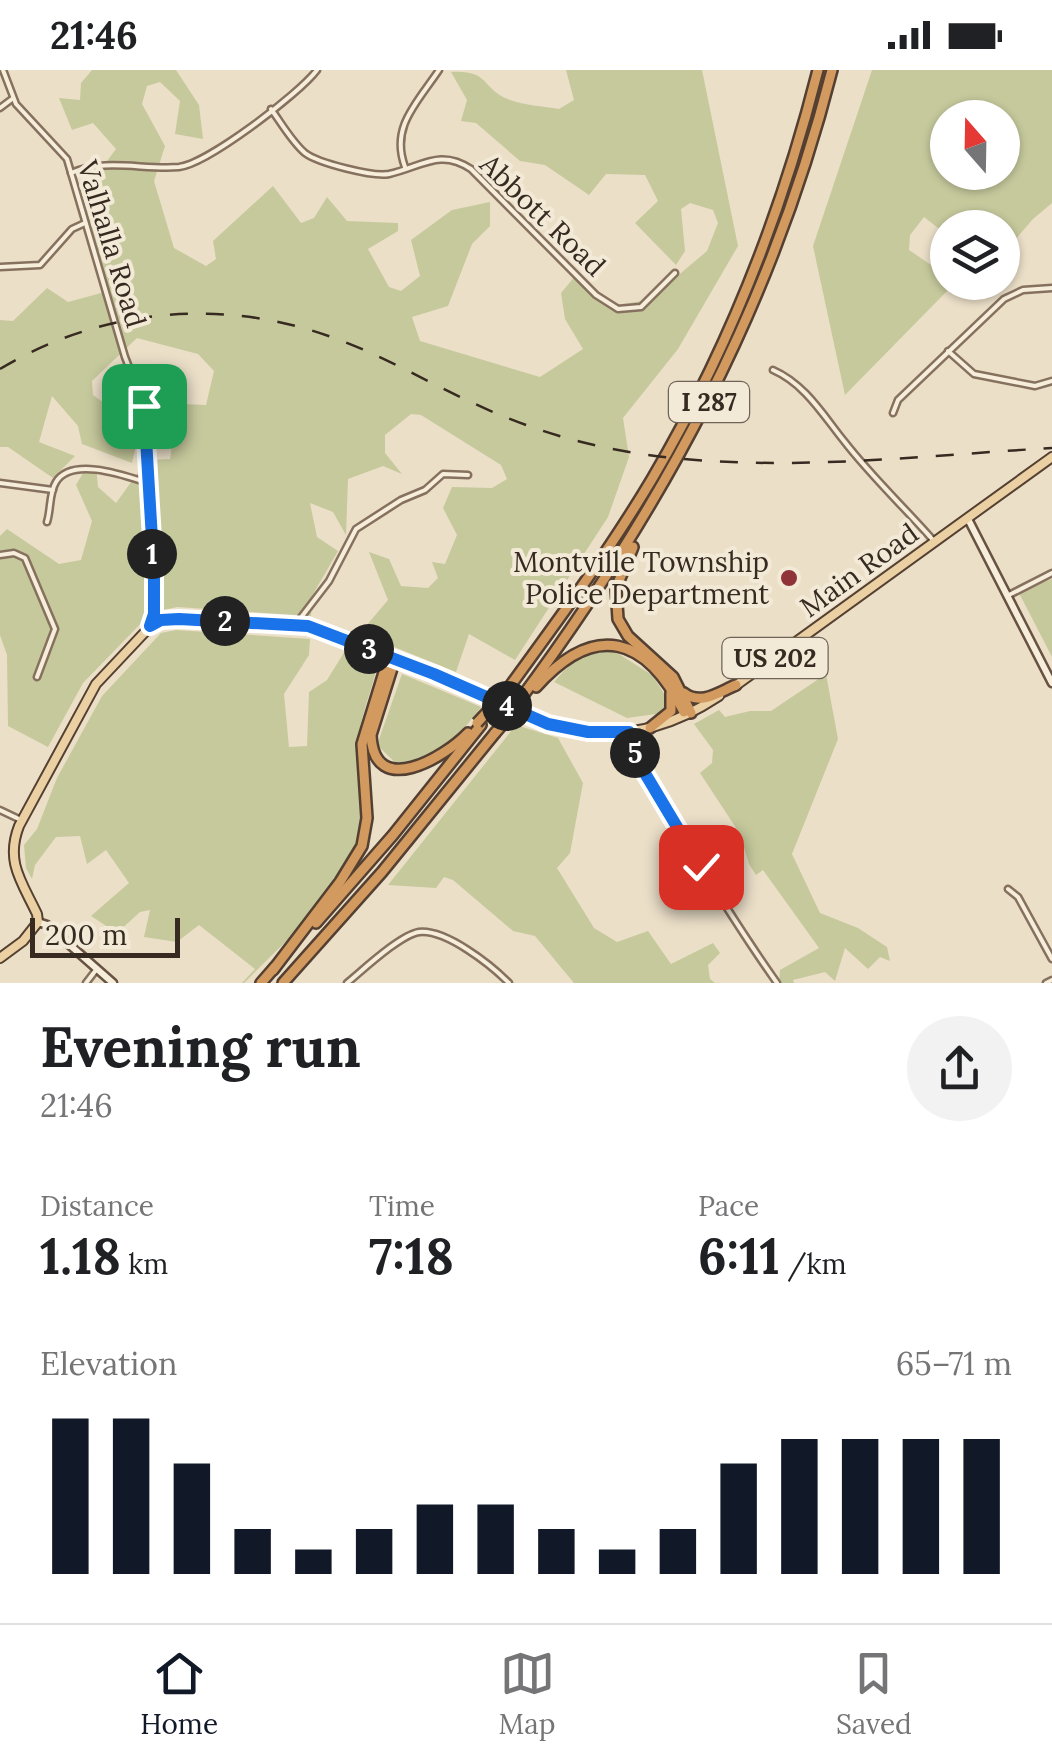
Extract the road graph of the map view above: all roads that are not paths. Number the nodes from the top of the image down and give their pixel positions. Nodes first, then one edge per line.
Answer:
1 (3, 70) edge
2 (317, 70) edge
3 (439, 70) edge
4 (818, 70) edge
5 (832, 70) edge
6 (13, 99) junction
7 (0, 108) edge
8 (271, 110) junction
9 (405, 167) junction
10 (72, 173) junction
11 (85, 223) junction
12 (0, 267) edge
13 (675, 273) dead end
14 (1052, 288) edge
15 (948, 351) junction
16 (773, 370) dead end
17 (1052, 380) edge
18 (893, 413) dead end
19 (1052, 457) edge
20 (468, 475) dead end
21 (0, 482) edge
22 (148, 483) junction
23 (665, 483) junction
24 (53, 490) junction
25 (968, 518) junction
26 (47, 522) dead end
27 (936, 542) junction
28 (0, 555) edge
29 (1052, 573) edge
30 (1008, 596) junction
31 (296, 624) junction
32 (150, 626) junction
33 (392, 658) junction
34 (38, 677) dead end
35 (667, 681) junction
36 (1052, 682) edge
37 (736, 685) junction
38 (680, 688) junction
39 (521, 702) junction
40 (688, 714) junction
41 (479, 724) junction
42 (650, 728) junction
43 (629, 732) junction
44 (0, 810) edge
45 (21, 820) junction
46 (1008, 889) dead end
47 (38, 922) junction
48 (0, 958) edge
49 (1052, 959) edge
50 (96, 970) junction
51 (273, 970) junction
52 (86, 983) edge
53 (114, 983) edge
54 (261, 983) edge
55 (282, 983) edge
56 (347, 983) edge
57 (509, 983) edge
58 (777, 983) edge

1 - 6 street, Valhalla Road
2 - 8 street
3 - 9 street
4 - 41 highway, I 287, bridge
5 - 23 highway, I 287
6 - 7 street
6 - 10 street, Valhalla Road
8 - 9 street, Abbott Road
8 - 10 street
9 - 13 street, Abbott Road
10 - 11 street, Valhalla Road
11 - 12 street
11 - 22 street, Valhalla Road
14 - 15 street
15 - 17 street
15 - 18 street
16 - 27 street
19 - 25 main road, Main Road / US 202
20 - 31 street
21 - 24 street
22 - 24 street
22 - 32 street, Valhalla Road
23 - 38 highway
23 - 39 highway, I 287
24 - 26 street
25 - 27 main road, Main Road / US 202
25 - 30 main road
27 - 37 main road, Main Road / US 202
28 - 34 street
29 - 30 street
30 - 36 main road
31 - 32 main road, Main Road / US 202
31 - 33 main road, Main Road / US 202
32 - 45 main road
33 - 41 highway
33 - 43 main road, Main Road / US 202
33 - 51 highway
35 - 39 highway
35 - 40 highway
35 - 42 highway
37 - 38 highway
37 - 40 main road, Main Road / US 202
38 - 40 highway
39 - 55 highway, bridge
40 - 42 main road, Main Road / US 202
41 - 51 highway
42 - 43 main road, Main Road / US 202
43 - 58 street
44 - 45 street
45 - 47 main road
46 - 49 street
47 - 48 main road
47 - 50 main road
50 - 52 street
50 - 53 main road
51 - 54 highway
56 - 57 street

